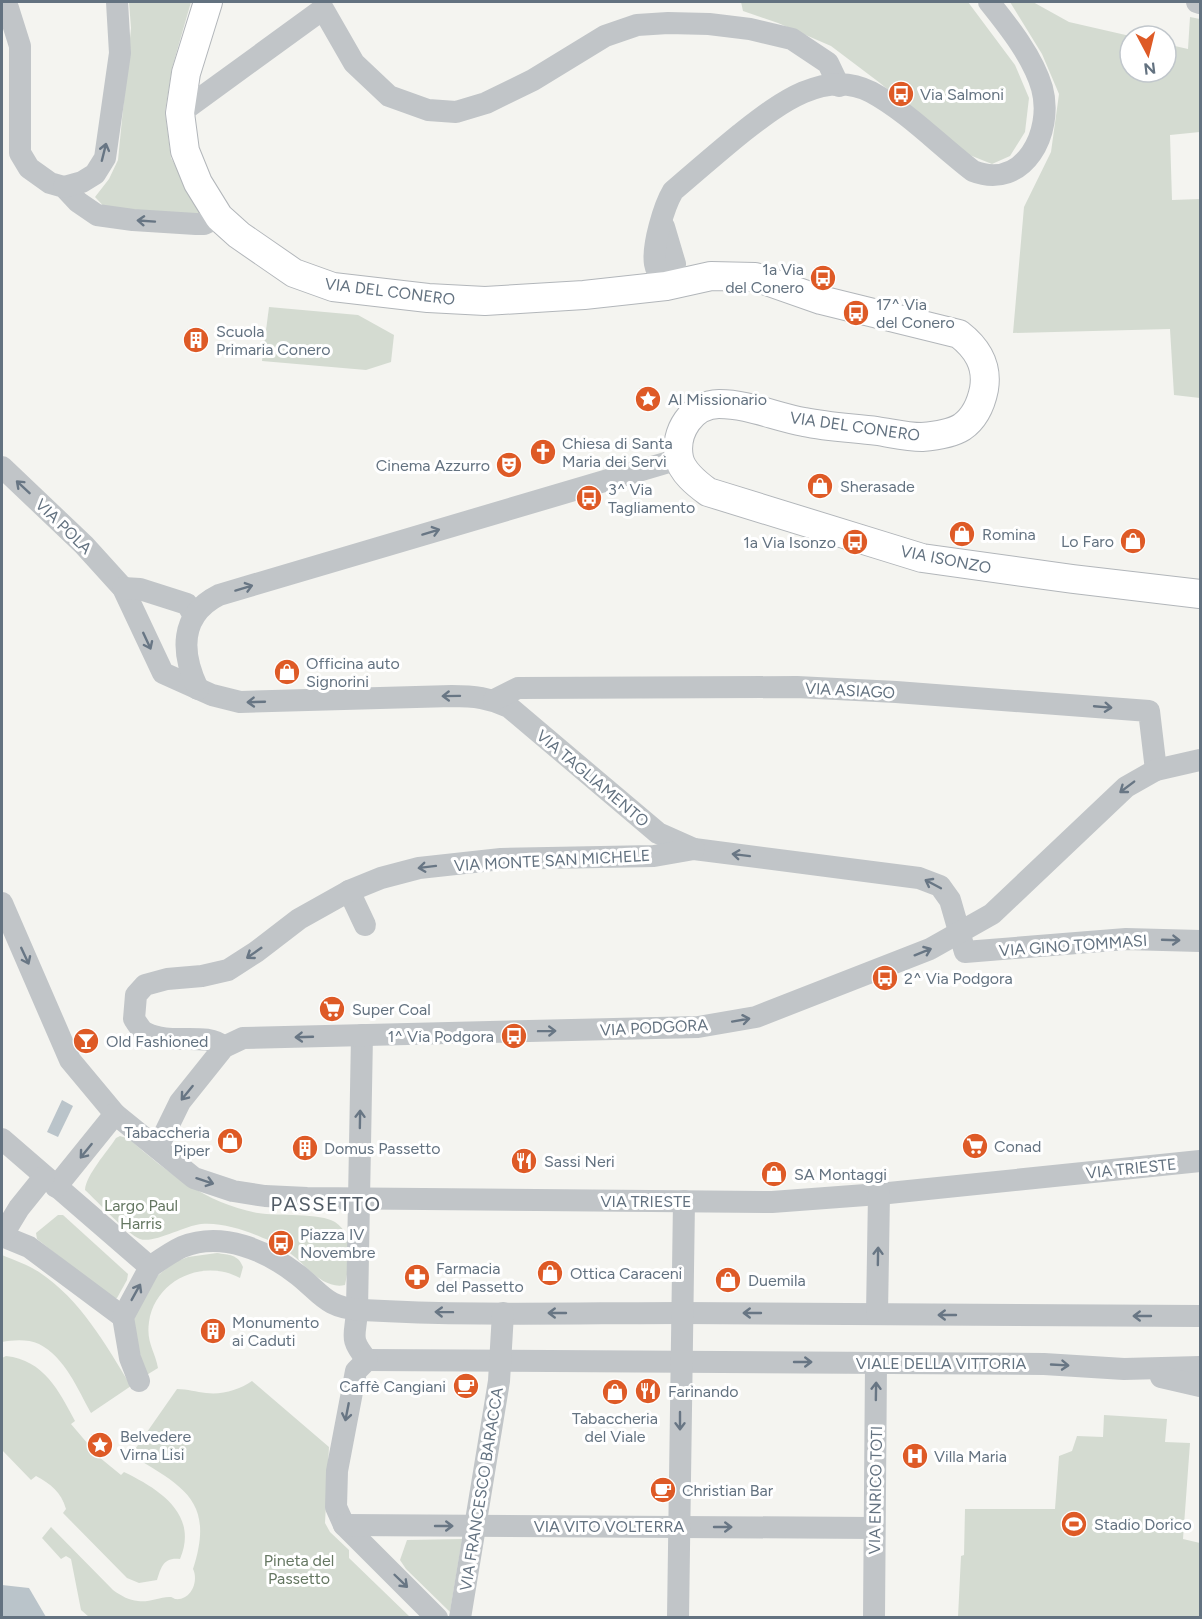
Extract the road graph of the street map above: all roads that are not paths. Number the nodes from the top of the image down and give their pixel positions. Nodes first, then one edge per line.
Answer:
1 (3, 2) edge
2 (117, 2) edge
3 (208, 2) edge
4 (988, 2) edge
5 (839, 86) junction
6 (180, 113) junction
7 (64, 188) junction
8 (212, 220) junction
9 (666, 286) junction
10 (679, 459) junction
11 (2, 468) edge
12 (123, 588) junction
13 (1200, 594) edge
14 (194, 614) junction
15 (198, 689) junction
16 (494, 700) junction
17 (1200, 760) edge
18 (1156, 770) junction
19 (694, 849) junction
20 (349, 891) junction
21 (2, 903) edge
22 (365, 925) dead end
23 (959, 933) junction
24 (1200, 940) edge
25 (362, 1035) junction
26 (224, 1047) junction
27 (115, 1114) junction
28 (2, 1139) edge
29 (158, 1147) junction
30 (1200, 1161) edge
31 (50, 1182) junction
32 (879, 1194) junction
33 (358, 1199) junction
34 (684, 1201) junction
35 (2, 1236) edge
36 (150, 1267) junction
37 (357, 1310) junction
38 (502, 1313) junction
39 (681, 1313) junction
40 (878, 1314) junction
41 (1200, 1316) edge
42 (123, 1317) junction
43 (368, 1360) junction
44 (502, 1361) junction
45 (681, 1362) junction
46 (876, 1363) junction
47 (1200, 1367) edge
48 (1124, 1369) junction
49 (138, 1381) dead end
50 (1200, 1386) edge
51 (344, 1525) junction
52 (476, 1525) junction
53 (679, 1527) junction
54 (874, 1528) junction
55 (438, 1617) edge
56 (460, 1617) edge
57 (678, 1617) edge
58 (874, 1617) edge

1 - 7 street
7 -> 2 street
3 - 6 main road, VIA DEL CONERO
4 - 5 street
5 - 6 street
5 - 9 street
6 - 8 main road, VIA DEL CONERO
8 -> 7 street
8 - 9 main road, VIA DEL CONERO
9 - 10 main road, VIA DEL CONERO
10 - 13 main road, VIA ISONZO
14 -> 10 street
12 -> 11 street, VIA POLA
12 - 14 street
12 -> 15 street, VIA TAGLIAMENTO
14 - 15 street
16 -> 15 street, VIA TAGLIAMENTO
16 -> 18 street, VIA ASIAGO
16 - 19 street, VIA TAGLIAMENTO
17 - 18 street, VIA PODGORA
18 -> 23 street, VIA PODGORA
19 -> 20 street, VIA MONTE SAN MICHELE
23 -> 19 street, VIA TAGLIAMENTO
20 - 22 street
20 -> 26 street, VIA MONTE SAN MICHELE
21 -> 27 street, VIA TRIESTE
23 -> 24 street, VIA GINO TOMMASI
25 -> 23 street, VIA PODGORA
25 -> 26 street, VIA PODGORA
33 -> 25 street
26 -> 29 street
27 - 29 street, VIA TRIESTE
27 -> 31 street
28 - 31 street
29 -> 33 street, VIA TRIESTE
30 - 32 street, VIA TRIESTE
31 - 35 street
31 - 36 street
32 - 34 street, VIA TRIESTE
40 -> 32 street
33 - 34 street, VIA TRIESTE
33 - 37 street
34 - 39 street
35 - 42 street
36 - 37 street
42 -> 36 street
38 -> 37 street
37 - 43 street
39 -> 38 street
38 - 44 street
40 -> 39 street
39 - 45 street
41 -> 40 street
42 - 49 street
43 - 44 street, VIALE DELLA VITTORIA
43 -> 51 street
44 - 45 street, VIALE DELLA VITTORIA
44 - 52 street, VIA FRANCESCO BARACCA
45 -> 46 street, VIALE DELLA VITTORIA
45 -> 53 street
46 -> 48 street, VIALE DELLA VITTORIA
54 -> 46 street, VIA ENRICO TOTI
47 - 48 street, VIALE DELLA VITTORIA
48 - 50 street
51 -> 52 street, VIA VITO VOLTERRA
51 -> 55 street
52 - 53 street, VIA VITO VOLTERRA
52 - 56 street, VIA FRANCESCO BARACCA
53 -> 54 street, VIA VITO VOLTERRA
53 - 57 street
54 - 58 street, VIA ENRICO TOTI

